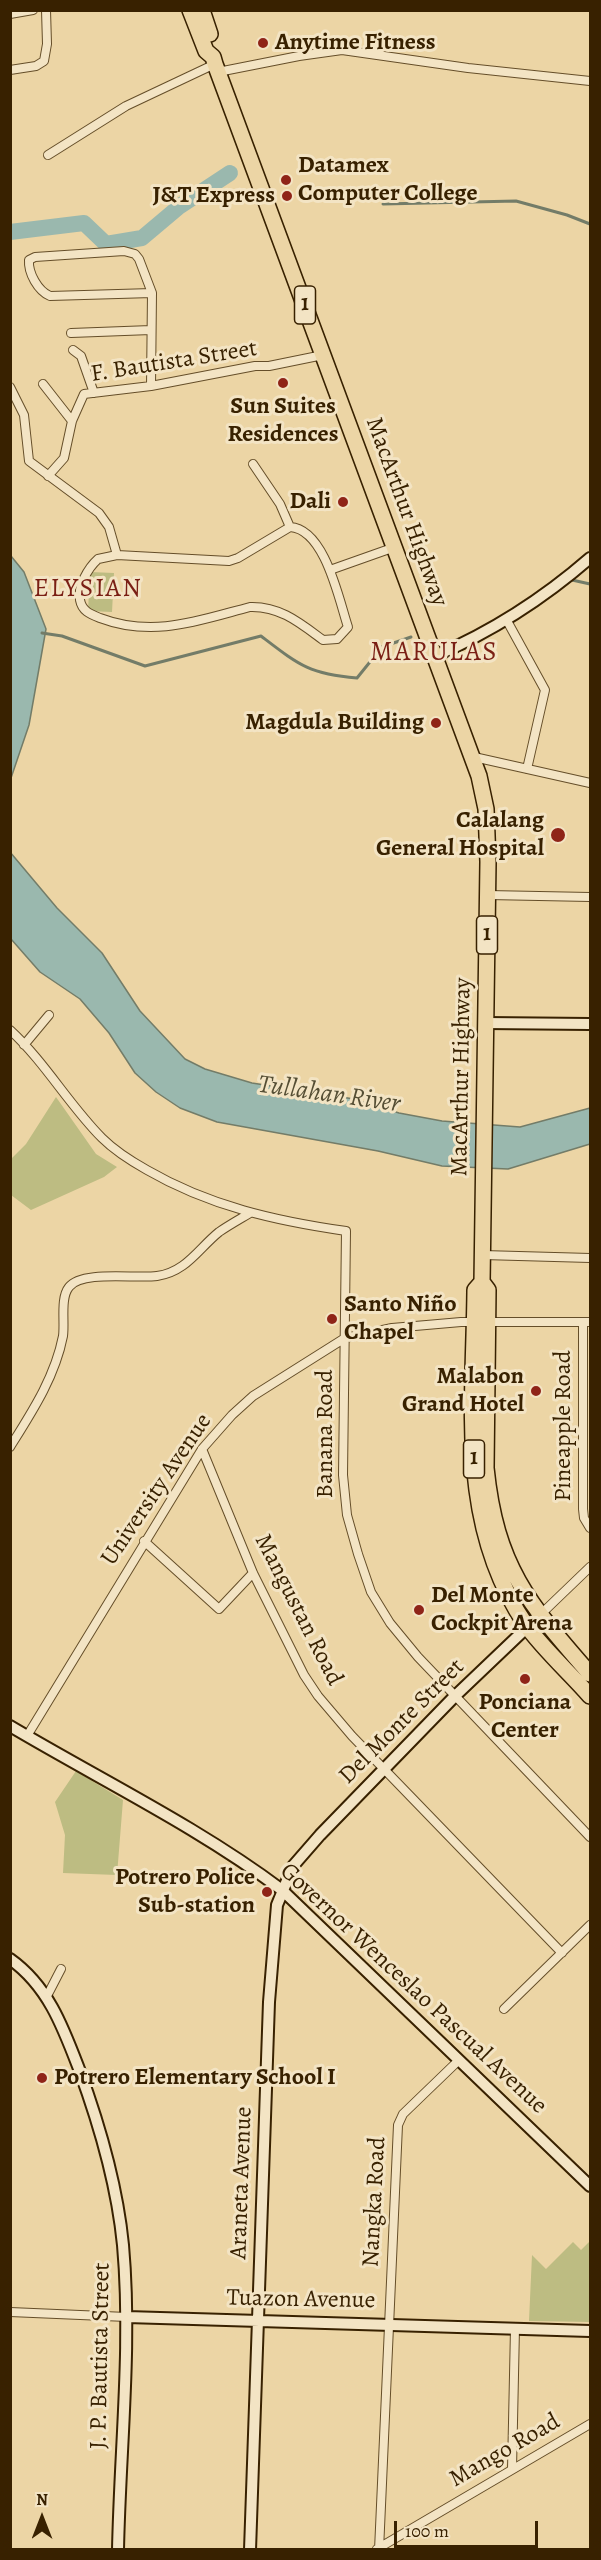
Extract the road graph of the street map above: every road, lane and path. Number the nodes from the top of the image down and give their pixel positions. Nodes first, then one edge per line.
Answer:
1 (33, 10) edge
2 (46, 10) edge
3 (190, 10) edge
4 (202, 10) edge
5 (10, 14) edge
6 (216, 65) junction
7 (10, 70) edge
8 (591, 81) edge
9 (48, 155) dead end
10 (152, 293) junction
11 (150, 330) junction
12 (70, 333) dead end
13 (73, 350) dead end
14 (324, 354) junction
15 (43, 384) dead end
16 (152, 386) junction
17 (10, 387) edge
18 (94, 393) junction
19 (72, 421) junction
20 (253, 464) dead end
21 (48, 476) junction
22 (290, 526) junction
23 (396, 547) junction
24 (117, 555) junction
25 (591, 558) edge
26 (330, 570) junction
27 (506, 620) junction
28 (435, 656) junction
29 (474, 757) junction
30 (527, 769) junction
31 (591, 783) edge
32 (488, 895) junction
33 (591, 897) edge
34 (49, 1015) dead end
35 (485, 1023) junction
36 (591, 1024) edge
37 (10, 1030) edge
38 (24, 1045) junction
39 (250, 1213) junction
40 (483, 1255) junction
41 (591, 1258) edge
42 (481, 1322) junction
43 (587, 1322) edge
44 (345, 1338) junction
45 (10, 1447) edge
46 (202, 1449) junction
47 (591, 1528) edge
48 (144, 1541) junction
49 (591, 1567) edge
50 (253, 1573) junction
51 (539, 1616) junction
52 (528, 1627) junction
53 (591, 1674) edge
54 (455, 1696) junction
55 (591, 1696) edge
56 (10, 1726) edge
57 (27, 1736) junction
58 (384, 1769) junction
59 (591, 1837) edge
60 (282, 1890) junction
61 (591, 1925) edge
62 (562, 1953) junction
63 (10, 1959) edge
64 (61, 1969) dead end
65 (47, 1996) junction
66 (504, 2009) dead end
67 (458, 2061) junction
68 (591, 2186) edge
69 (10, 2312) edge
70 (127, 2317) junction
71 (258, 2320) junction
72 (388, 2323) junction
73 (516, 2328) junction
74 (591, 2331) edge
75 (591, 2424) edge
76 (512, 2469) junction
77 (379, 2549) edge
78 (118, 2550) edge
79 (250, 2550) edge

1 - 5 street
2 - 7 street
3 - 6 highway, MacArthur Highway / 1
4 - 6 highway, MacArthur Highway / 1
6 - 8 street
6 - 9 street
6 - 14 highway, MacArthur Highway / 1
10 - 10 street
10 - 11 street
11 - 12 street
11 - 16 street
13 - 18 street
14 - 16 street, F. Bautista Street
14 - 23 highway, MacArthur Highway / 1
15 - 19 street
16 - 18 street, F. Bautista Street
17 - 21 street
18 - 19 street, F. Bautista Street
19 - 21 street, F. Bautista Street
20 - 22 street
21 - 24 street
22 - 24 street
22 - 26 street
23 - 26 street
23 - 28 highway, MacArthur Highway / 1
24 - 26 street
25 - 27 street
27 - 28 street
27 - 30 street
28 - 29 highway, MacArthur Highway / 1
29 - 30 street
29 - 32 highway, MacArthur Highway / 1
30 - 31 street
32 - 33 street
32 - 35 highway, MacArthur Highway / 1
34 - 38 street
35 - 36 street
35 - 40 highway, MacArthur Highway / 1
37 - 38 street
38 - 39 street
39 - 44 street, Banana Road
39 - 45 street
40 - 41 street
40 - 42 highway, MacArthur Highway / 1
42 - 43 street, University Avenue
42 - 44 street, University Avenue
42 - 51 highway, MacArthur Highway / 1
42 - 52 highway, MacArthur Highway / 1
43 - 47 street, Pineapple Road
44 - 46 street, University Avenue
44 - 54 street, Banana Road
46 - 48 street, University Avenue
46 - 50 street, Mangustan Road
48 - 50 street
48 - 57 street, University Avenue
49 - 51 street, Del Monte Street
50 - 58 street, Mangustan Road
51 - 52 street, Del Monte Street
51 - 53 highway, MacArthur Highway / 1
52 - 54 street, Del Monte Street
52 - 55 highway, MacArthur Highway / 1
54 - 58 street, Del Monte Street
54 - 59 street, Banana Road
56 - 57 street, Governor Wenceslao Pascual Avenue
57 - 60 street, Governor Wenceslao Pascual Avenue
58 - 60 street, Del Monte Street
58 - 62 street, Mangustan Road
60 - 67 street, Governor Wenceslao Pascual Avenue
60 - 71 street, Araneta Avenue
61 - 62 street
62 - 66 street
63 - 65 street, J. P. Bautista Street
64 - 65 street
65 - 70 street, J. P. Bautista Street
67 - 68 street, Governor Wenceslao Pascual Avenue
67 - 72 street, Nangka Road
69 - 70 street, Tuazon Avenue
70 - 71 street, Tuazon Avenue
70 - 78 street, J. P. Bautista Street
71 - 72 street, Tuazon Avenue
71 - 79 street, Araneta Avenue
72 - 73 street, Tuazon Avenue
72 - 77 street, Nangka Road
73 - 74 street, Tuazon Avenue
73 - 76 street
75 - 76 street, Mango Road
76 - 77 street, Mango Road

